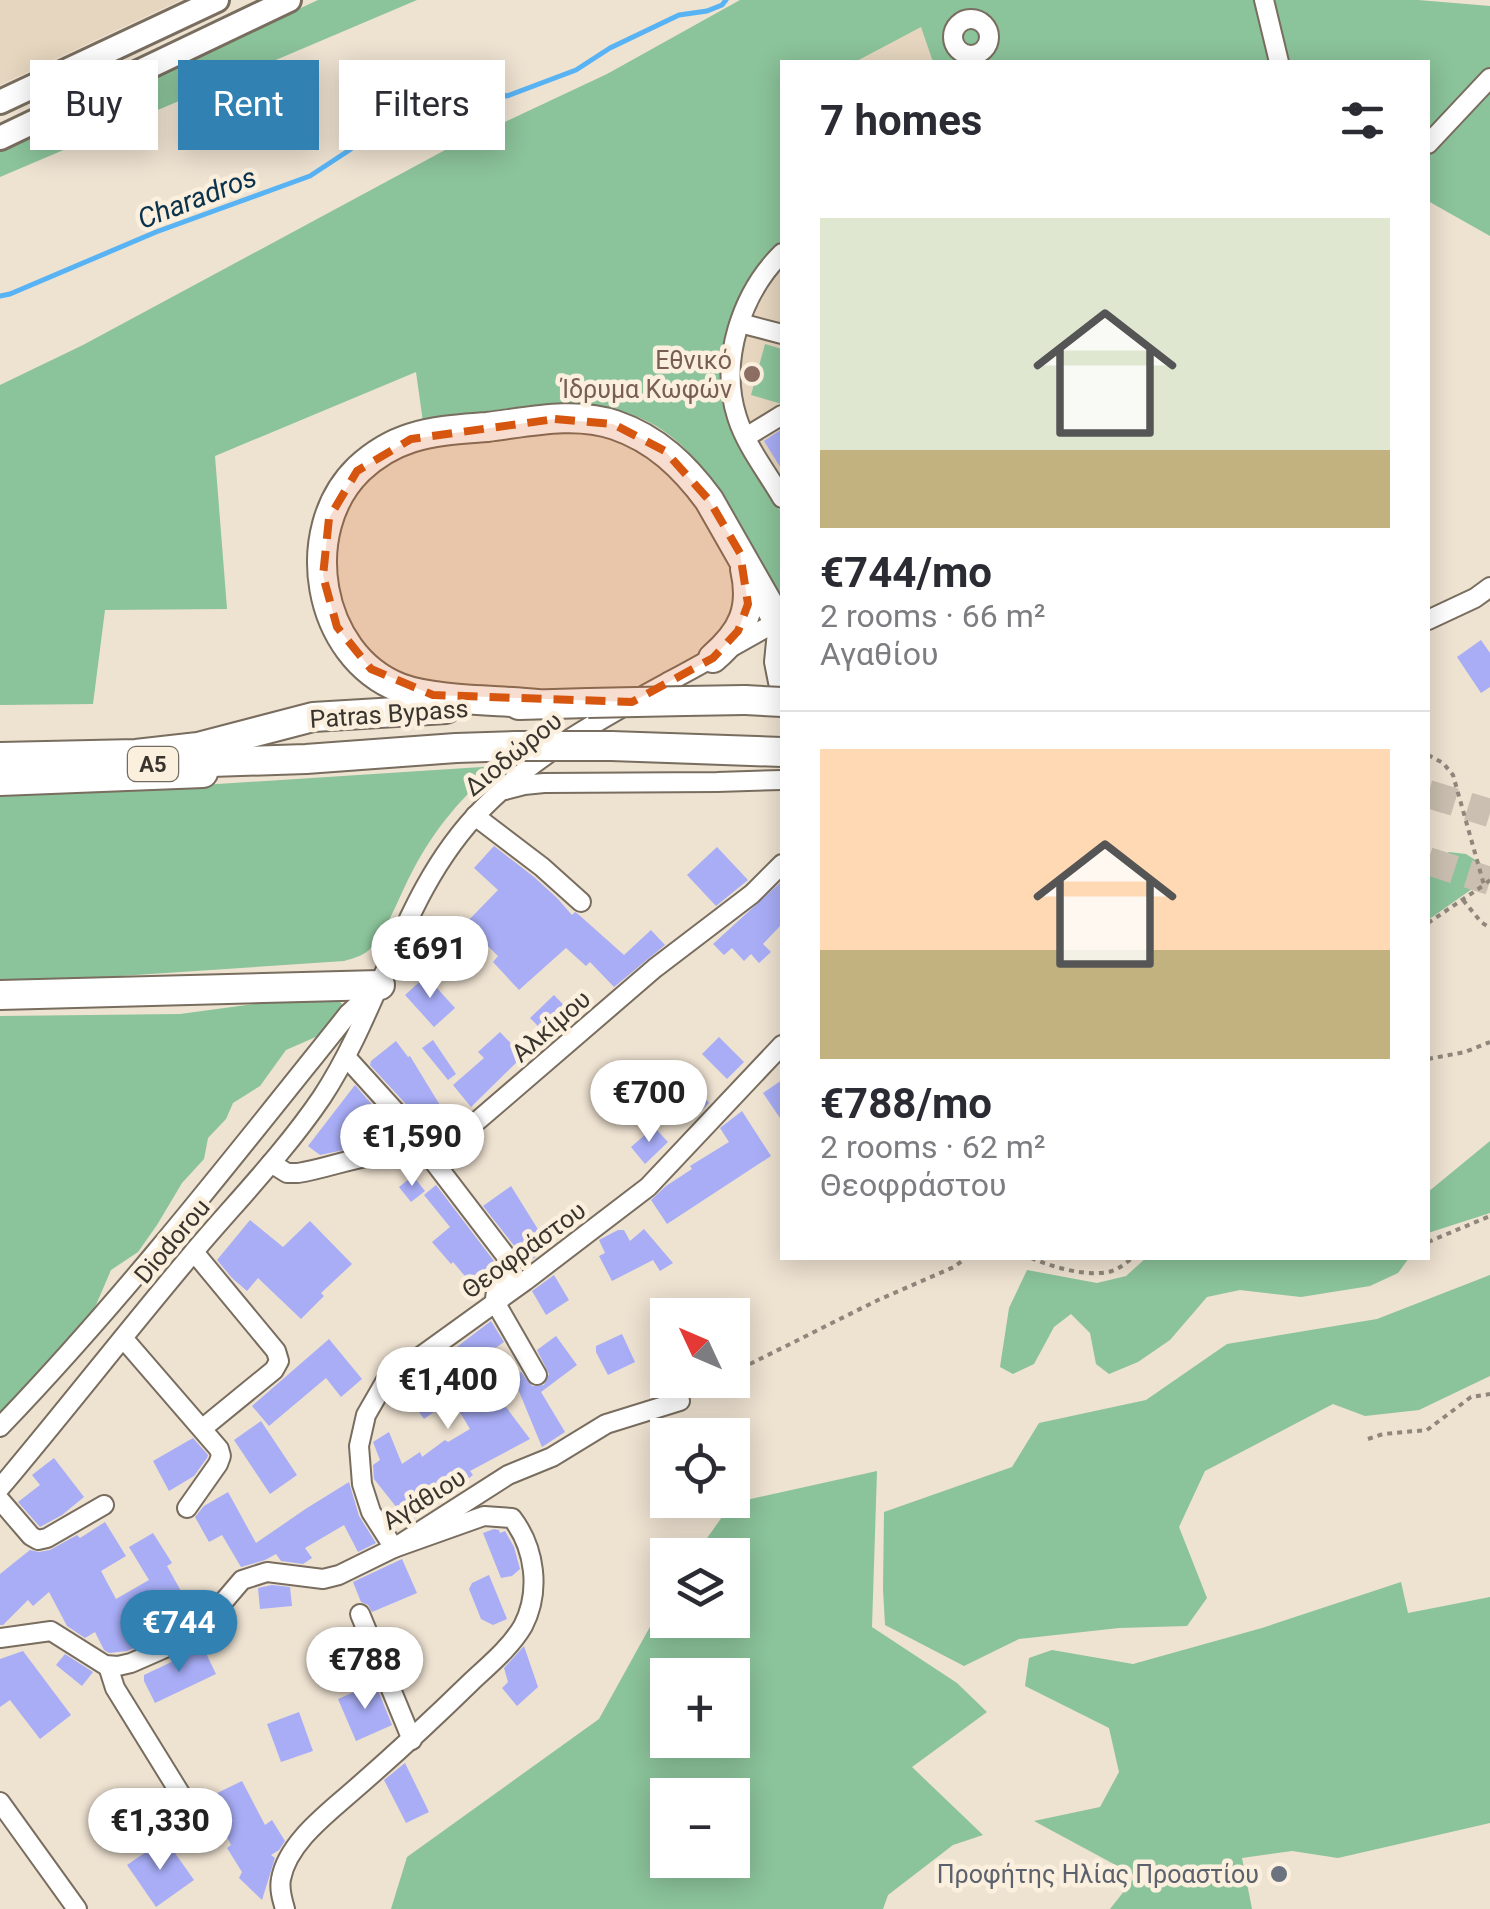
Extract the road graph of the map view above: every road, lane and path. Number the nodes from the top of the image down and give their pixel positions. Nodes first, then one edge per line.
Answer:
1 (217, 0) edge
2 (289, 0) edge
3 (1264, 0) edge
4 (1279, 60) edge
5 (1490, 78) edge
6 (0, 102) edge
7 (0, 138) edge
8 (1430, 142) edge
9 (780, 255) edge
10 (740, 323) junction
11 (780, 333) edge
12 (780, 416) edge
13 (746, 437) junction
14 (780, 495) edge
15 (740, 553) junction
16 (1490, 587) edge
17 (1430, 619) edge
18 (780, 620) edge
19 (712, 658) junction
20 (780, 692) edge
21 (780, 702) edge
22 (537, 704) junction
23 (768, 751) edge
24 (1430, 755) edge
25 (0, 758) edge
26 (306, 759) junction
27 (0, 770) edge
28 (780, 780) edge
29 (0, 781) edge
30 (499, 792) junction
31 (475, 816) junction
32 (780, 866) edge
33 (1490, 880) edge
34 (1484, 885) junction
35 (1463, 900) junction
36 (581, 902) dead end
37 (1430, 922) edge
38 (1490, 928) edge
39 (380, 984) junction
40 (0, 995) edge
41 (1490, 1042) edge
42 (780, 1052) edge
43 (346, 1057) junction
44 (1430, 1059) edge
45 (428, 1152) junction
46 (271, 1163) junction
47 (1490, 1216) edge
48 (1430, 1241) edge
49 (194, 1252) junction
50 (963, 1260) edge
51 (1039, 1260) edge
52 (1129, 1260) edge
53 (495, 1302) junction
54 (123, 1338) junction
55 (750, 1364) edge
56 (537, 1375) dead end
57 (1490, 1394) edge
58 (687, 1398) edge
59 (680, 1402) joint
60 (0, 1427) edge
61 (203, 1428) junction
62 (1368, 1439) dead end
63 (0, 1488) edge
64 (0, 1500) edge
65 (104, 1505) dead end
66 (187, 1508) dead end
67 (394, 1548) junction
68 (360, 1614) dead end
69 (0, 1638) edge
70 (108, 1666) junction
71 (412, 1740) junction
72 (0, 1802) edge
73 (188, 1806) dead end
74 (77, 1909) edge
75 (285, 1909) edge

1 - 6 main road
2 - 7 main road
3 - 4 street
5 - 8 street
9 - 10 street
10 - 11 street
10 - 13 street
12 - 13 street
13 - 14 street
15 - 18 highway
15 - 19 highway
15 - 22 highway
16 - 17 street
18 - 19 street, Διοδώρου
18 - 20 street
19 - 30 street, Διοδώρου
21 - 22 highway, Patras Bypass / Α5, bridge
22 - 25 highway, Patras Bypass / Α5
23 - 26 highway, Patras Bypass / Α5, bridge
24 - 34 path
26 - 27 highway, Patras Bypass / Α5
26 - 29 highway
28 - 30 street
30 - 31 street, Διοδώρου
31 - 36 street
31 - 39 street, Διοδώρου
32 - 45 street, Αλκίμου
33 - 34 path
34 - 35 path
35 - 37 path
35 - 38 path
39 - 40 highway
39 - 43 street, Διοδώρου
39 - 60 street
41 - 44 path
42 - 53 street, Θεοφράστου
43 - 45 street
43 - 46 street, Diodorou
45 - 46 street, Αλκίμου
45 - 53 street
46 - 49 street, Diodorou
47 - 48 path
49 - 54 street, Diodorou
49 - 61 street
50 - 55 path
51 - 52 path
53 - 56 street
53 - 67 street, Θεοφράστου
54 - 61 street
54 - 63 street, Diodorou
57 - 62 path
58 - 59 path
59 - 67 street, Αγάθιου
61 - 66 street
64 - 65 street
67 - 70 street, Αγάθιου
67 - 71 street
68 - 71 street
69 - 70 street
70 - 73 street
71 - 75 street
72 - 74 street

